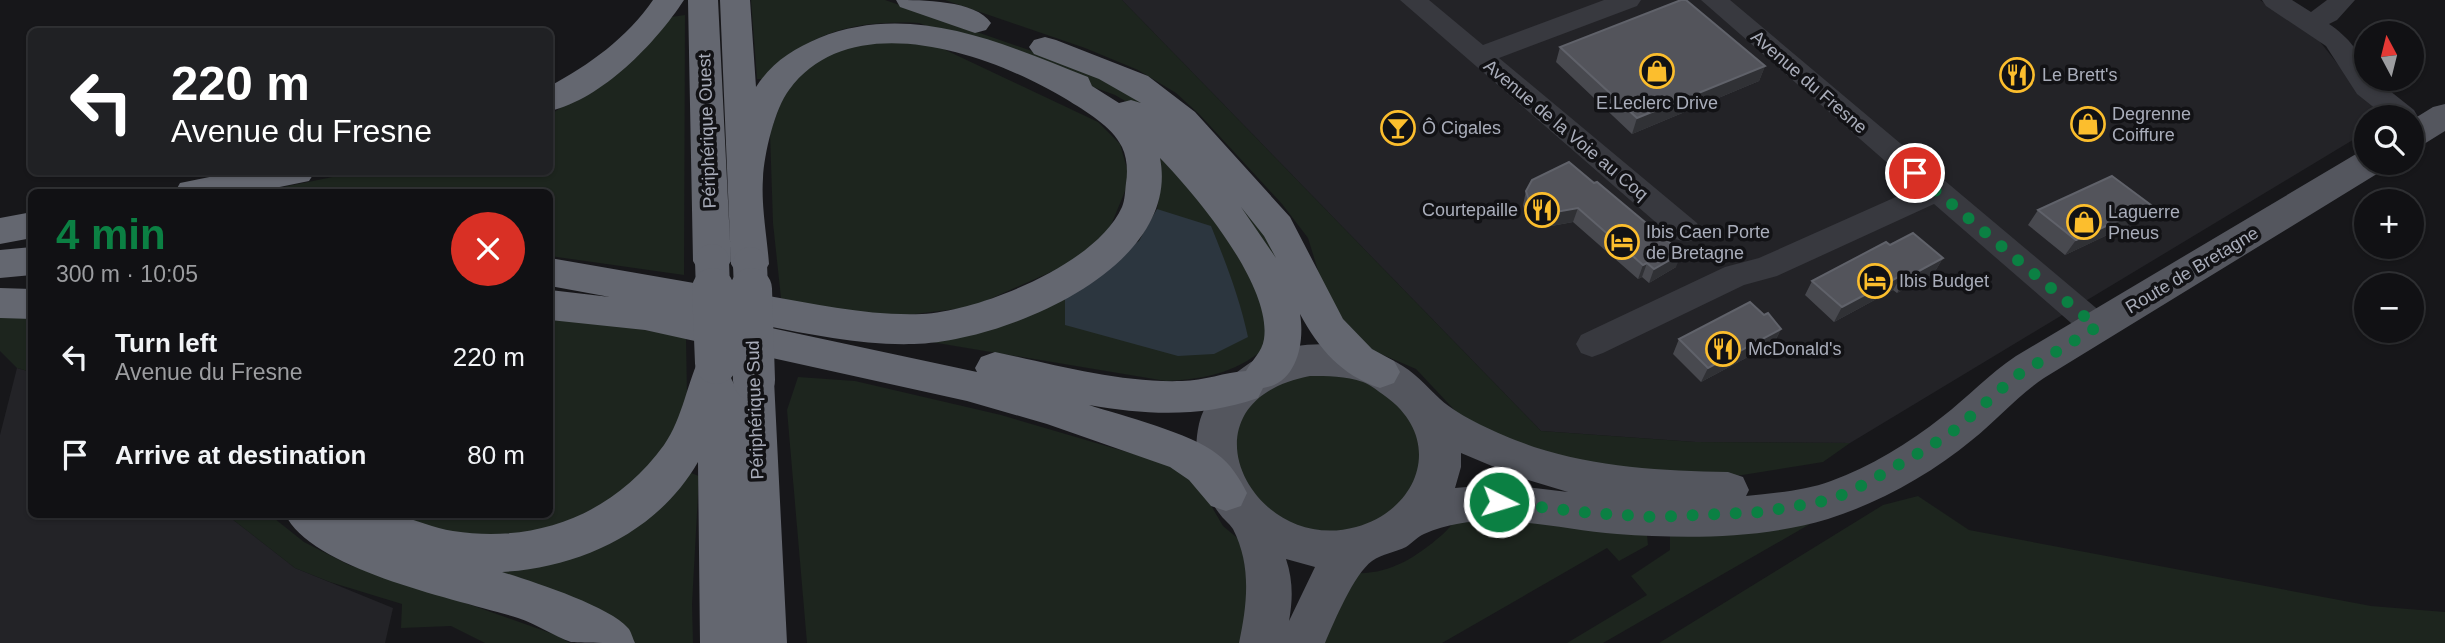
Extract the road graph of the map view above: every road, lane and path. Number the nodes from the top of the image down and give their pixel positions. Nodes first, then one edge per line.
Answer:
1 (669, 0) edge
2 (703, 0) edge
3 (734, 0) edge
4 (911, 0) edge
5 (1413, 0) edge
6 (1628, 0) edge
7 (1714, 0) edge
8 (2275, 0) edge
9 (2342, 0) edge
10 (2311, 23) junction
11 (1479, 56) junction
12 (2354, 64) edge
13 (1052, 76) junction
14 (2386, 91) edge
15 (553, 98) edge
16 (2404, 105) edge
17 (2354, 171) edge
18 (281, 175) edge
19 (745, 178) junction
20 (209, 189) edge
21 (1936, 191) junction
22 (28, 226) edge
23 (0, 231) edge
24 (1686, 231) dead end
25 (28, 261) edge
26 (0, 264) edge
27 (553, 272) edge
28 (596, 279) junction
29 (28, 280) edge
30 (0, 282) edge
31 (553, 297) edge
32 (0, 303) edge
33 (28, 304) edge
34 (553, 305) edge
35 (651, 316) junction
36 (2097, 327) junction
37 (1592, 344) dead end
38 (716, 363) junction
39 (1380, 372) junction
40 (2016, 376) junction
41 (1254, 380) junction
42 (1427, 412) junction
43 (1239, 507) junction
44 (312, 518) edge
45 (364, 518) edge
46 (1414, 519) junction
47 (1356, 547) junction
48 (612, 643) edge
49 (723, 643) edge
50 (764, 643) edge
51 (1262, 643) edge
52 (1302, 643) edge

1 - 15 highway
2 - 38 highway, Périphérique Ouest, bridge
3 - 19 highway, Périphérique Ouest
4 - 39 highway
5 - 11 street, Avenue de la Voie au Coq
6 - 11 street, Avenue de la Voie au Coq
7 - 21 street, Avenue du Fresne
8 - 10 street
9 - 10 street
10 - 12 street
11 - 24 street, Avenue de la Voie au Coq
13 - 19 highway
13 - 28 highway
13 - 41 highway
14 - 16 street
17 - 36 main road, Route de Bretagne
18 - 20 highway
19 - 50 highway, Périphérique Sud, bridge
21 - 36 street, Avenue du Fresne
21 - 37 street
22 - 23 highway
25 - 26 highway
27 - 28 highway
28 - 41 highway
29 - 30 highway
31 - 35 highway
32 - 33 highway
34 - 35 highway
35 - 43 highway
36 - 40 main road, Route de Bretagne
38 - 45 highway
38 - 49 highway
39 - 41 main road
39 - 42 main road
40 - 42 main road, Route de Bretagne
40 - 46 main road, Route de Bretagne
41 - 43 main road
42 - 46 main road
43 - 47 main road
43 - 51 main road
44 - 48 highway
46 - 47 main road
47 - 52 main road

